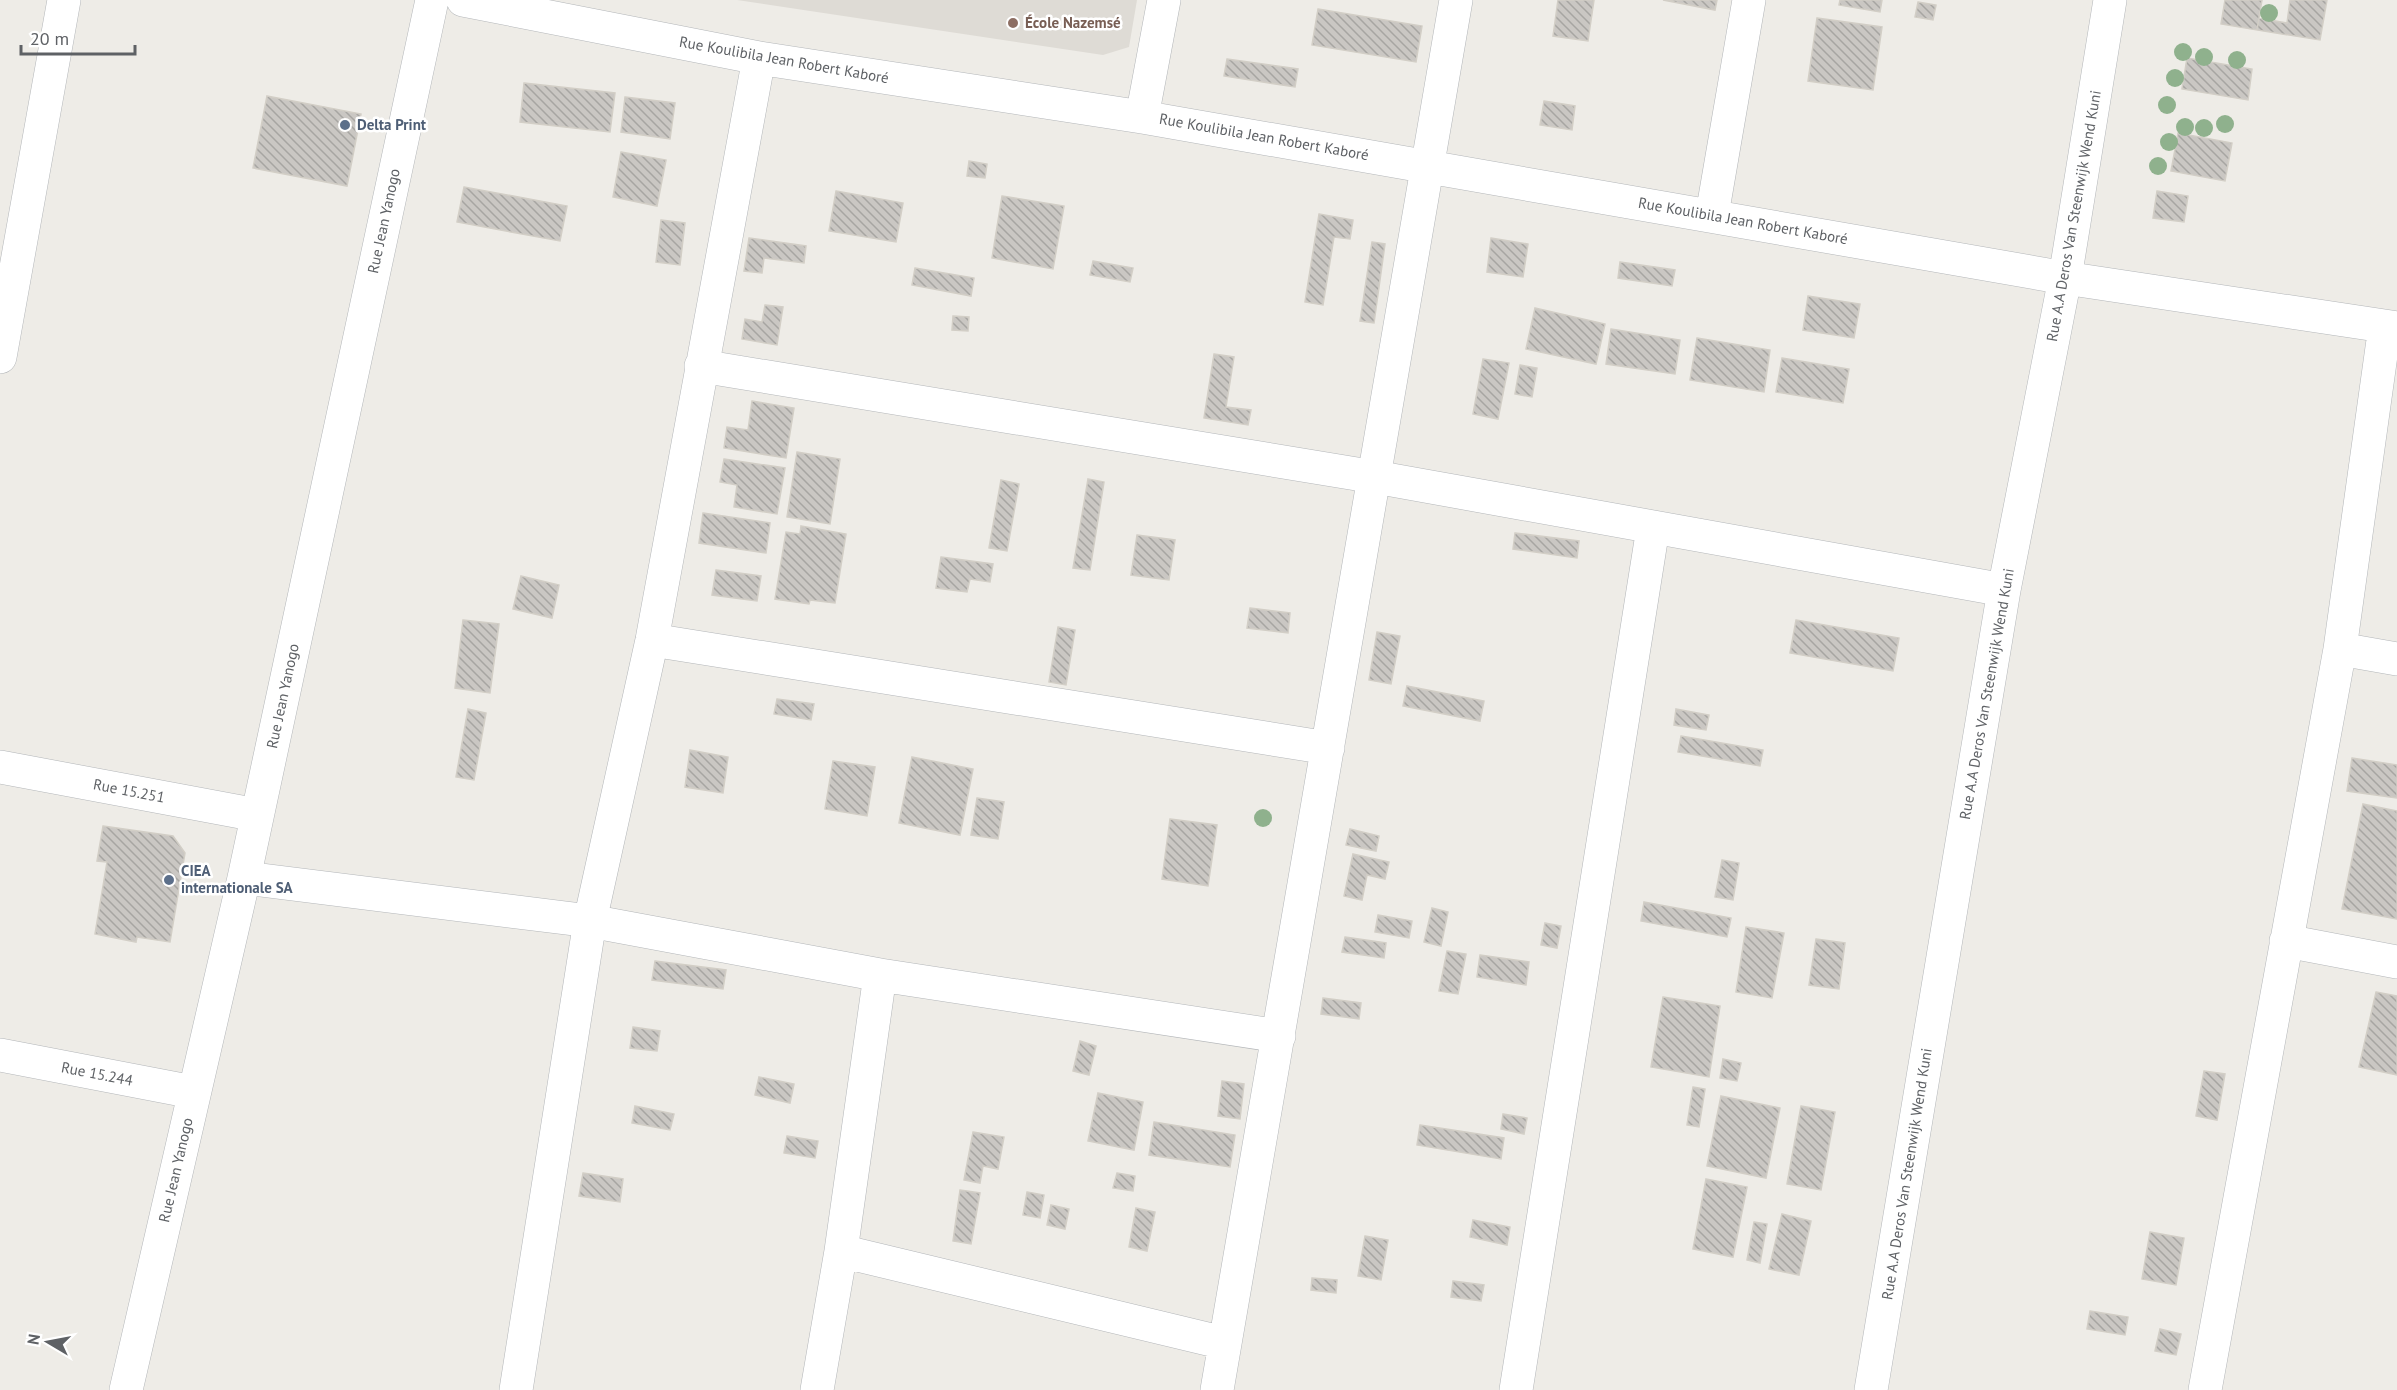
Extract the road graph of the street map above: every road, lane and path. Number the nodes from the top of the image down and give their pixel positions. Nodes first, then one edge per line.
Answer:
1 (64, 0) edge
2 (432, 0) edge
3 (463, 0) edge
4 (1164, 0) edge
5 (1456, 0) edge
6 (1749, 0) edge
7 (2110, 0) edge
8 (759, 58) junction
9 (1142, 117) junction
10 (1427, 165) junction
11 (12, 214) edge
12 (1712, 215) junction
13 (2065, 278) junction
14 (2391, 327) edge
15 (0, 357) edge
16 (701, 366) junction
17 (1375, 477) junction
18 (1653, 528) junction
19 (2004, 590) junction
20 (652, 640) junction
21 (2340, 650) junction
22 (2397, 659) edge
23 (1328, 748) junction
24 (0, 766) edge
25 (257, 815) junction
26 (244, 878) junction
27 (590, 921) junction
28 (2286, 941) junction
29 (2397, 962) edge
30 (880, 975) junction
31 (1279, 1036) junction
32 (0, 1056) edge
33 (193, 1092) junction
34 (841, 1251) junction
35 (1224, 1343) junction
36 (126, 1390) edge
37 (516, 1390) edge
38 (817, 1390) edge
39 (1217, 1390) edge
40 (1516, 1390) edge
41 (1871, 1390) edge
42 (2205, 1390) edge

1 - 11 street
2 - 25 street, Rue Jean Yanogo
3 - 8 street, Rue Koulibila Jean Robert Kaboré
4 - 9 street
5 - 10 street
6 - 12 street
7 - 13 street, Rue A.A Deros Van Steenwijk Wend Kuni
8 - 9 street, Rue Koulibila Jean Robert Kaboré
8 - 16 street
9 - 10 street, Rue Koulibila Jean Robert Kaboré
10 - 12 street, Rue Koulibila Jean Robert Kaboré
10 - 17 street
11 - 15 street
12 - 13 street, Rue Koulibila Jean Robert Kaboré
13 - 14 street, Rue Koulibila Jean Robert Kaboré
13 - 19 street, Rue A.A Deros Van Steenwijk Wend Kuni
14 - 21 street
16 - 17 street
16 - 20 street
17 - 18 street
17 - 23 street
18 - 19 street
18 - 40 street
19 - 41 street, Rue A.A Deros Van Steenwijk Wend Kuni
20 - 23 street
20 - 27 street
21 - 22 street
21 - 28 street
23 - 31 street
24 - 25 street, Rue 15.251
25 - 26 street, Rue Jean Yanogo
26 - 27 street
26 - 33 street, Rue Jean Yanogo
27 - 30 street
27 - 37 street
28 - 29 street
28 - 42 street
30 - 31 street
30 - 34 street
31 - 35 street
32 - 33 street, Rue 15.244
33 - 36 street, Rue Jean Yanogo
34 - 35 street
34 - 38 street
35 - 39 street

